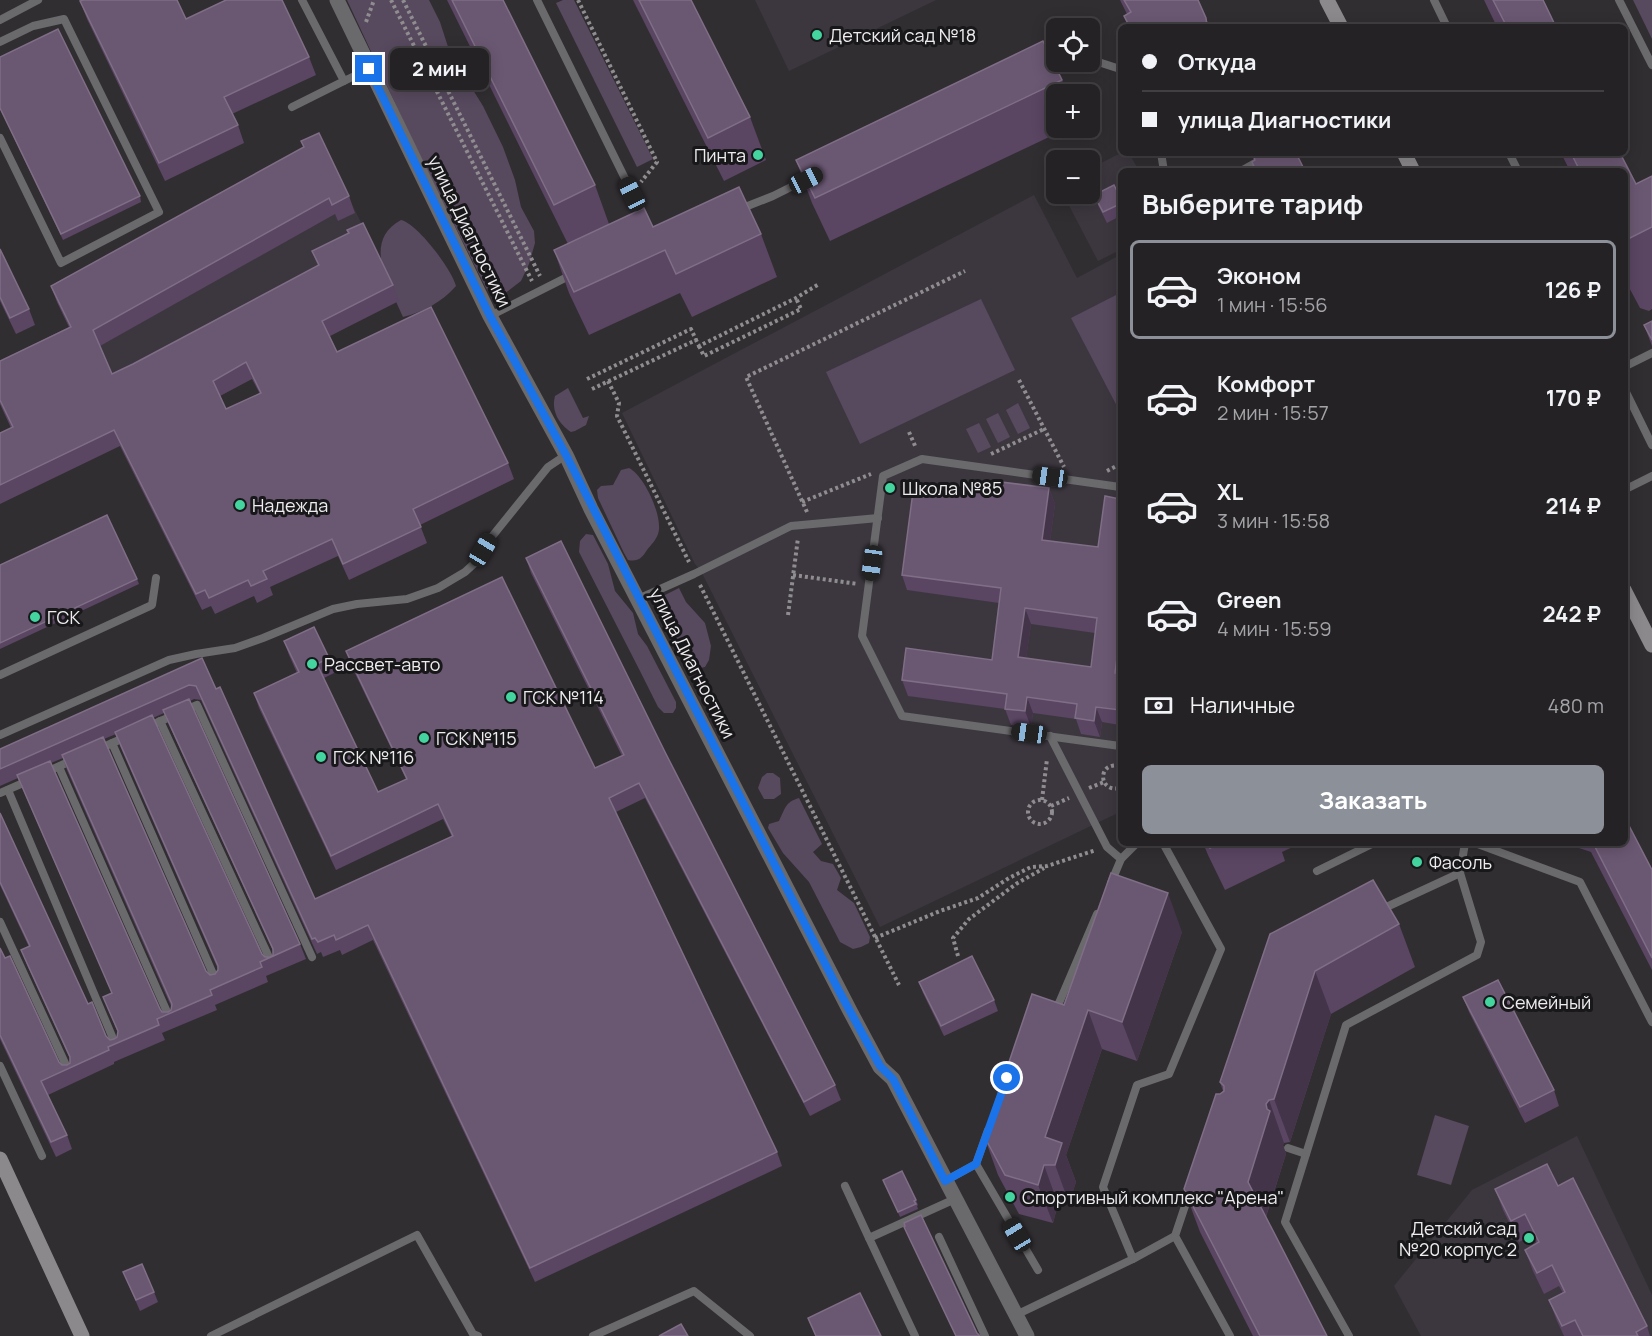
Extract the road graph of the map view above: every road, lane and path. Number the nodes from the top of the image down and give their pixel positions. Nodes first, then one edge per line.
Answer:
1 (38, 0) edge
2 (302, 0) edge
3 (337, 0) edge
4 (391, 0) edge
5 (403, 0) edge
6 (537, 0) edge
7 (578, 0) edge
8 (1327, 0) edge
9 (1434, 0) edge
10 (1619, 0) edge
11 (0, 20) edge
12 (1339, 24) edge
13 (1446, 24) edge
14 (0, 42) edge
15 (1046, 62) edge
16 (1100, 63) edge
17 (1652, 64) edge
18 (1035, 68) edge
19 (1118, 68) edge
20 (369, 69) junction
21 (344, 81) junction
22 (292, 107) dead end
23 (0, 138) edge
24 (1268, 156) edge
25 (1246, 168) edge
26 (822, 171) edge
27 (632, 194) junction
28 (735, 211) edge
29 (647, 223) edge
30 (965, 271) dead end
31 (578, 272) edge
32 (819, 284) dead end
33 (546, 288) junction
34 (538, 292) junction
35 (796, 298) junction
36 (490, 316) junction
37 (696, 340) junction
38 (699, 346) junction
39 (1652, 353) edge
40 (1628, 365) edge
41 (587, 379) dead end
42 (1019, 380) dead end
43 (608, 381) junction
44 (592, 389) dead end
45 (1628, 396) edge
46 (1044, 429) junction
47 (1652, 445) edge
48 (566, 455) junction
49 (968, 466) junction
50 (883, 476) junction
51 (1652, 476) edge
52 (1071, 480) junction
53 (1118, 487) edge
54 (1628, 488) edge
55 (802, 502) junction
56 (878, 518) junction
57 (812, 524) junction
58 (799, 525) junction
59 (694, 574) junction
60 (793, 575) junction
61 (156, 578) dead end
62 (869, 585) junction
63 (638, 599) junction
64 (1628, 599) edge
65 (788, 615) dead end
66 (1652, 645) edge
67 (0, 675) edge
68 (160, 721) junction
69 (0, 735) edge
70 (1050, 736) junction
71 (112, 743) junction
72 (1118, 746) edge
73 (91, 753) edge
74 (80, 757) edge
75 (1118, 766) edge
76 (59, 767) junction
77 (1118, 788) edge
78 (4, 792) edge
79 (1042, 800) junction
80 (1134, 846) edge
81 (1165, 846) edge
82 (1368, 846) edge
83 (1464, 846) edge
84 (1483, 846) edge
85 (1107, 847) junction
86 (1120, 859) junction
87 (1047, 866) junction
88 (1317, 872) dead end
89 (1460, 873) junction
90 (1108, 891) edge
91 (1103, 901) edge
92 (1376, 912) edge
93 (0, 922) edge
94 (875, 938) junction
95 (957, 956) dead end
96 (312, 957) dead end
97 (273, 966) edge
98 (217, 984) edge
99 (899, 986) dead end
100 (1045, 1015) edge
101 (171, 1021) edge
102 (1652, 1022) edge
103 (117, 1048) edge
104 (0, 1066) edge
105 (70, 1074) edge
106 (991, 1121) edge
107 (1288, 1148) dead end
108 (1306, 1154) junction
109 (42, 1156) dead end
110 (0, 1159) edge
111 (976, 1164) junction
112 (1194, 1180) edge
113 (945, 1181) junction
114 (845, 1186) dead end
115 (955, 1199) junction
116 (1175, 1236) junction
117 (939, 1238) dead end
118 (869, 1239) junction
119 (1132, 1259) junction
120 (1038, 1270) dead end
121 (1016, 1315) junction
122 (82, 1336) edge
123 (211, 1336) edge
124 (478, 1336) edge
125 (593, 1336) edge
126 (750, 1336) edge
127 (915, 1336) edge
128 (985, 1336) edge
129 (1027, 1336) edge
130 (1230, 1336) edge
131 (1349, 1336) edge

1 - 11 lane
2 - 21 lane
3 - 20 street, улица Диагностики
4 - 34 path
5 - 33 path
6 - 27 lane
7 - 27 path
8 - 12 street
9 - 13 lane
10 - 17 lane
14 - 23 lane
15 - 18 lane
16 - 19 lane
20 - 21 lane
20 - 36 street, улица Диагностики
21 - 22 lane
24 - 25 lane
26 - 28 lane
27 - 29 lane
30 - 55 path
31 - 33 lane
32 - 35 path
33 - 34 lane
34 - 36 lane
35 - 38 path
35 - 38 path
36 - 48 street, улица Диагностики
37 - 38 path
37 - 41 path
37 - 43 path
39 - 40 lane
42 - 46 path
43 - 44 path
43 - 59 path
45 - 47 lane
46 - 49 path
46 - 52 path
48 - 63 street, улица Диагностики
48 - 69 lane
49 - 50 lane
49 - 52 lane
50 - 55 path
50 - 56 lane
51 - 54 lane
52 - 53 lane
55 - 57 path
56 - 57 lane
56 - 62 lane
57 - 58 lane
58 - 59 lane
58 - 60 path
59 - 63 lane
59 - 94 path
60 - 62 path
60 - 65 path
61 - 67 lane
62 - 70 lane
63 - 113 street, улица Диагностики
64 - 66 street
68 - 71 lane
68 - 96 lane
68 - 97 lane
70 - 72 lane
70 - 79 path
70 - 85 lane
71 - 73 lane
71 - 98 lane
74 - 76 lane
75 - 77 path
76 - 78 lane
76 - 101 lane
78 - 103 lane
79 - 79 path
80 - 86 lane
81 - 119 lane
82 - 88 lane
83 - 89 lane
84 - 102 lane
85 - 86 lane
85 - 87 path
86 - 90 lane
87 - 94 path
87 - 95 path
89 - 92 lane
89 - 108 lane
91 - 100 lane
93 - 105 lane
94 - 99 path
104 - 109 lane
106 - 111 lane
107 - 108 lane
108 - 131 lane
110 - 122 street
111 - 113 lane
111 - 120 lane
112 - 116 lane
113 - 115 street, улица Диагностики
114 - 118 lane
115 - 118 lane
115 - 121 street, улица Диагностики
116 - 119 lane
116 - 130 lane
117 - 128 lane
118 - 127 lane
119 - 121 lane
121 - 129 street, улица Диагностики
123 - 124 lane
125 - 126 lane

